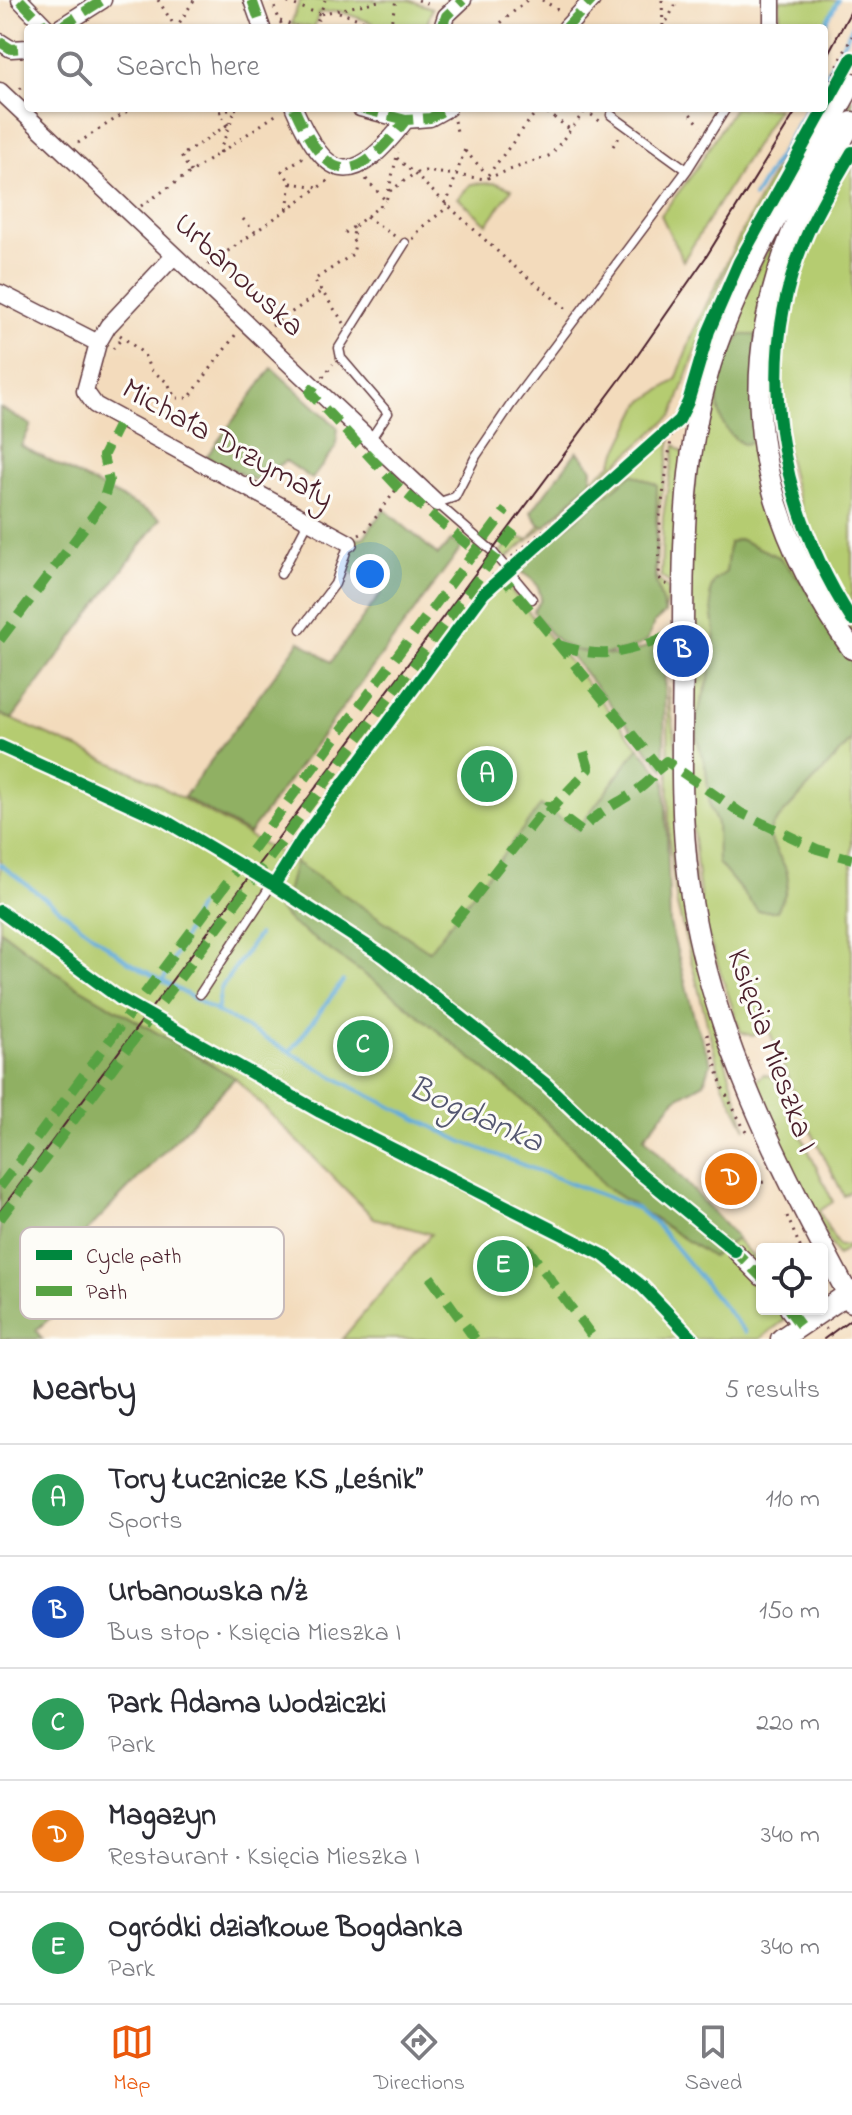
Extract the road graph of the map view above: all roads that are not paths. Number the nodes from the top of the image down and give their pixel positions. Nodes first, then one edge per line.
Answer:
1 (20, 0) edge
2 (102, 0) edge
3 (252, 0) edge
4 (463, 0) edge
5 (592, 0) edge
6 (772, 0) edge
7 (43, 24) edge
8 (65, 24) edge
9 (261, 24) edge
10 (443, 24) edge
11 (569, 24) edge
12 (772, 24) edge
13 (0, 42) edge
14 (24, 48) edge
15 (852, 83) edge
16 (0, 91) edge
17 (296, 112) edge
18 (446, 112) edge
19 (723, 112) edge
20 (409, 114) edge
21 (611, 115) dead end
22 (852, 122) edge
23 (687, 170) junction
24 (405, 243) road end
25 (174, 256) junction
26 (0, 293) edge
27 (103, 347) junction
28 (370, 440) junction
29 (437, 503) junction
30 (303, 519) junction
31 (351, 539) joint
32 (281, 574) dead end
33 (532, 599) dead end
34 (301, 629) dead end
35 (852, 649) edge
36 (271, 883) road end
37 (200, 994) dead end
38 (735, 1251) dead end
39 (756, 1272) edge
40 (851, 1296) edge
41 (828, 1308) edge
42 (794, 1317) edge
43 (781, 1339) edge

1 - 7 street
2 - 8 street
3 - 9 street
4 - 10 street
5 - 11 street
6 - 12 street
13 - 14 street
15 - 40 street, Księcia Mieszka I
16 - 25 street, Urbanowska
17 - 20 street
18 - 20 street
19 - 23 lane
21 - 23 lane
22 - 35 street
23 - 29 lane
24 - 28 lane
25 - 27 street, Michała Drzymały
25 - 28 street, Urbanowska
26 - 27 street, Michała Drzymały
27 - 30 street, Michała Drzymały
28 - 29 street, Urbanowska
29 - 33 lane
30 - 31 street, Michała Drzymały
30 - 32 lane
31 - 34 lane
36 - 37 lane
38 - 39 street
40 - 41 street
42 - 43 street

